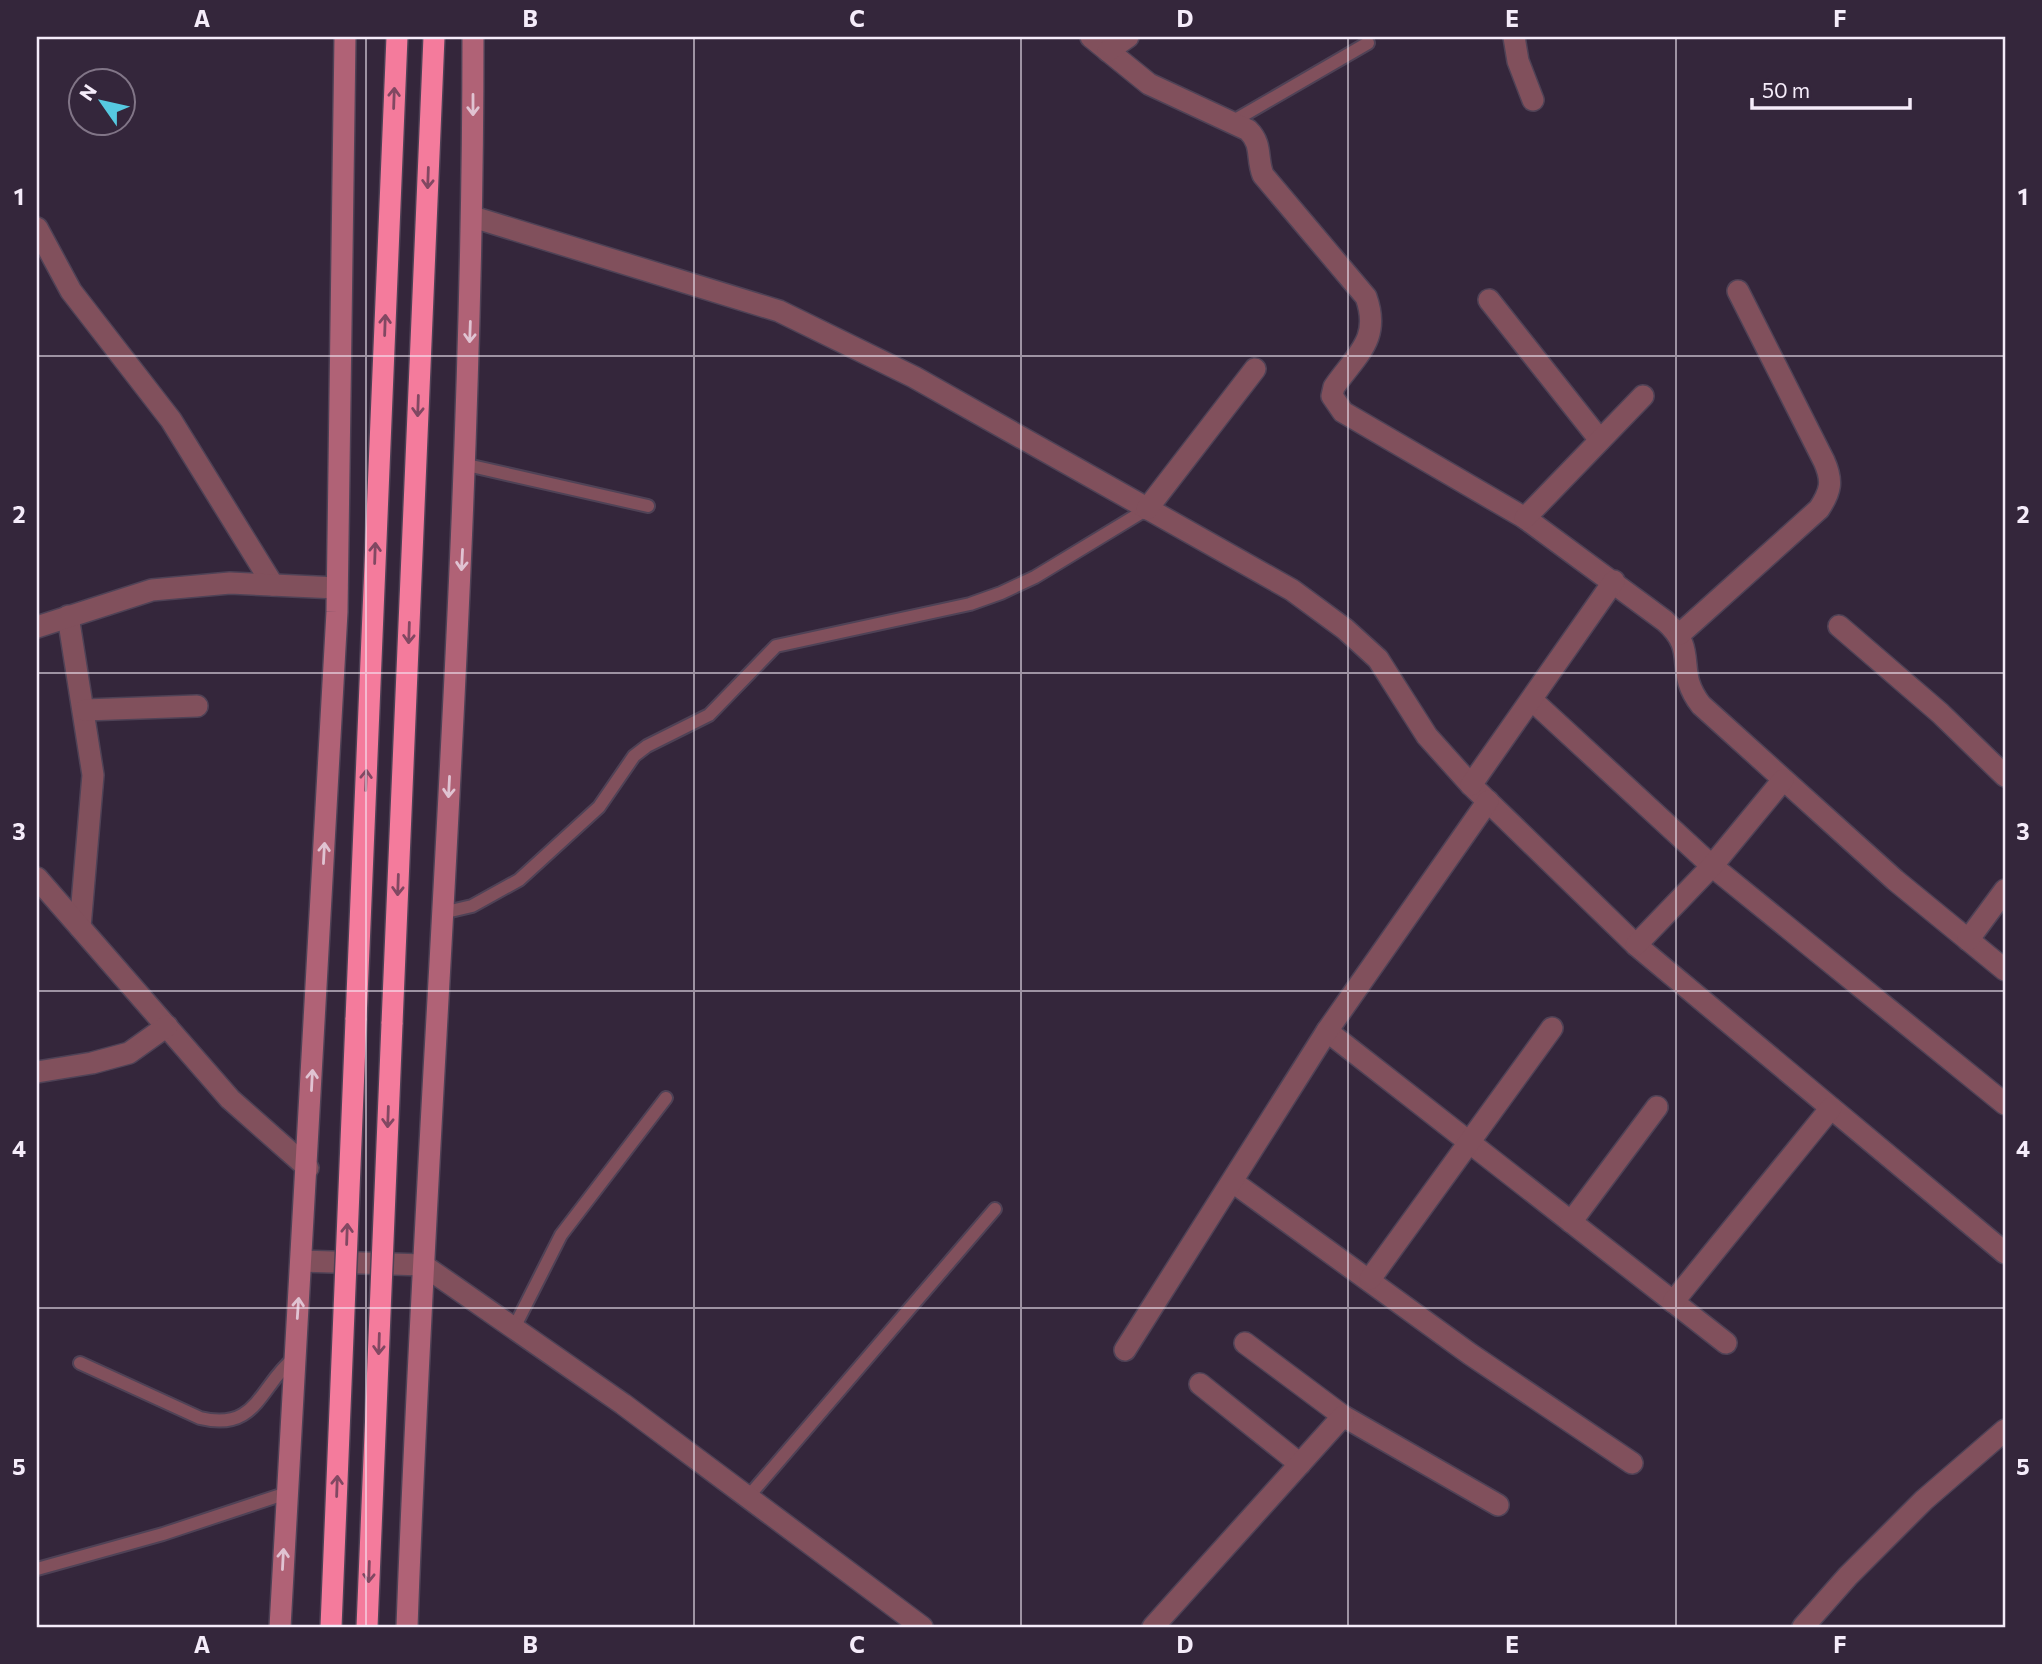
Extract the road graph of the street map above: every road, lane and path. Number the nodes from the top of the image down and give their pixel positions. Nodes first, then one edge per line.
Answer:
1 (345, 37) edge
2 (397, 37) edge
3 (434, 37) edge
4 (473, 37) edge
5 (1091, 37) edge
6 (1128, 37) edge
7 (1514, 37) edge
8 (1368, 43) dead end
9 (1108, 51) junction
10 (1533, 100) dead end
11 (1230, 122) junction
12 (473, 218) junction
13 (37, 228) edge
14 (1738, 291) dead end
15 (1489, 300) dead end
16 (1255, 369) dead end
17 (1643, 396) dead end
18 (1600, 440) junction
19 (467, 465) junction
20 (648, 506) dead end
21 (1147, 509) junction
22 (1525, 518) junction
23 (1614, 581) junction
24 (273, 585) junction
25 (337, 588) junction
26 (68, 616) junction
27 (37, 626) edge
28 (1839, 626) dead end
29 (1680, 634) junction
30 (1532, 701) junction
31 (197, 706) dead end
32 (85, 710) junction
33 (2005, 776) edge
34 (1783, 780) junction
35 (1471, 785) junction
36 (1488, 801) junction
37 (1712, 866) junction
38 (37, 878) edge
39 (2005, 890) edge
40 (442, 913) junction
41 (80, 927) junction
42 (1968, 940) junction
43 (1636, 945) junction
44 (2005, 970) edge
45 (167, 1026) junction
46 (1552, 1028) dead end
47 (1327, 1031) junction
48 (37, 1072) edge
49 (666, 1098) dead end
50 (2005, 1104) edge
51 (1657, 1107) dead end
52 (1831, 1108) junction
53 (1467, 1141) junction
54 (308, 1168) junction
55 (1233, 1182) junction
56 (995, 1209) dead end
57 (1572, 1222) junction
58 (2005, 1253) edge
59 (301, 1261) junction
60 (423, 1265) junction
61 (1370, 1279) junction
62 (1673, 1302) junction
63 (513, 1330) junction
64 (1245, 1343) dead end
65 (1726, 1343) dead end
66 (1125, 1350) dead end
67 (294, 1358) junction
68 (80, 1363) dead end
69 (1200, 1384) dead end
70 (1343, 1416) junction
71 (2005, 1430) edge
72 (1632, 1463) dead end
73 (1300, 1464) junction
74 (287, 1493) junction
75 (748, 1497) junction
76 (1498, 1505) dead end
77 (37, 1569) edge
78 (409, 1626) edge
79 (280, 1627) edge
80 (331, 1627) edge
81 (367, 1627) edge
82 (922, 1627) edge
83 (1153, 1627) edge
84 (1803, 1627) edge

1 - 25 street
80 -> 2 highway, bridge
3 -> 81 highway, bridge
4 -> 12 street
5 - 9 street
6 - 9 street
7 - 10 street
8 - 11 lane
9 - 11 street
11 - 22 street
12 -> 19 street
12 - 21 street
13 - 24 street
14 - 29 street
15 - 18 street
16 - 21 street
17 - 18 street
18 - 22 street
19 - 20 lane
19 -> 40 street
21 - 35 street
21 - 40 lane
22 - 23 street
23 - 29 street
23 - 30 street
24 - 25 street
24 - 26 street
54 -> 25 street
26 - 27 street
26 - 32 street
28 - 33 street
29 - 34 street
30 - 35 street
30 - 37 street
31 - 32 street
32 - 41 street
34 - 37 street
34 - 42 street
35 - 36 street
36 - 43 street
36 - 47 street
37 - 43 street
37 - 50 street
38 - 41 street
39 - 42 street
40 - 60 street
41 - 45 street
42 - 44 street
43 - 52 street
45 - 48 street
45 - 54 street
46 - 53 street
47 - 53 street
47 - 55 street
49 - 63 lane
51 - 57 street
52 - 58 street
52 - 62 street
53 - 57 street
53 - 61 street
54 - 59 street
55 - 61 street
55 - 66 street
56 - 75 lane
57 - 62 street
59 - 60 street
67 -> 59 street
60 - 63 street
60 - 78 street
61 - 72 street
62 - 65 street
63 - 75 street
64 - 70 street
67 - 68 lane
67 - 74 street
69 - 73 street
70 - 73 street
70 - 76 street
71 - 84 street
73 - 83 street
74 - 77 lane
79 -> 74 street
75 - 82 street

